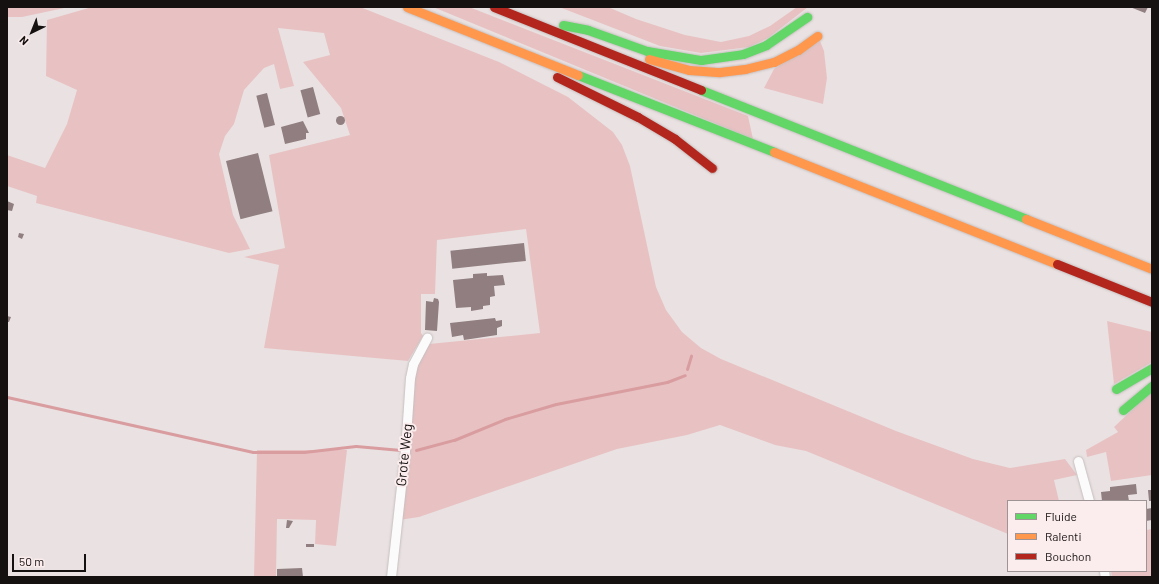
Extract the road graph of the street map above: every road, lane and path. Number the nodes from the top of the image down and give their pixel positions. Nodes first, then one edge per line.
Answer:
1 (407, 7) edge
2 (494, 7) edge
3 (807, 17) dead end
4 (563, 25) junction
5 (544, 26) junction
6 (817, 36) dead end
7 (502, 44) junction
8 (712, 168) dead end
9 (1152, 269) edge
10 (1152, 302) edge
11 (427, 338) dead end
12 (1152, 368) edge
13 (1152, 386) edge
14 (1116, 389) dead end
15 (1123, 410) dead end
16 (1078, 461) dead end
17 (1089, 500) edge
18 (391, 577) edge

1 - 7 highway
2 - 5 highway
3 - 4 highway
4 - 5 highway
4 - 6 highway
5 - 9 highway
7 - 8 highway
7 - 10 highway
11 - 18 street, Grote Weg
12 - 14 highway
13 - 15 highway
16 - 17 street

